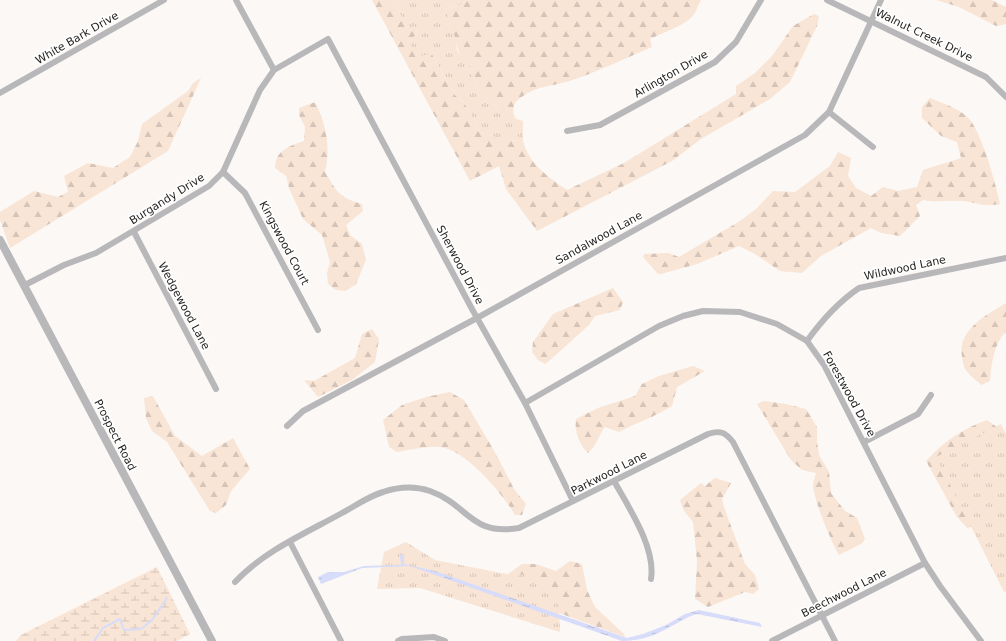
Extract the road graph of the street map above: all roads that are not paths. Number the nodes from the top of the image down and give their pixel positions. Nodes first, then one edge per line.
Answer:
1 (164, 0) edge
2 (236, 0) edge
3 (760, 0) edge
4 (827, 0) edge
5 (881, 0) edge
6 (872, 20) junction
7 (328, 39) joint
8 (274, 70) junction
9 (0, 93) edge
10 (1006, 97) edge
11 (829, 112) junction
12 (567, 131) dead end
13 (873, 147) dead end
14 (223, 172) junction
15 (134, 232) junction
16 (0, 240) edge
17 (1006, 258) edge
18 (25, 286) junction
19 (477, 318) junction
20 (318, 330) dead end
21 (806, 341) junction
22 (216, 389) dead end
23 (932, 395) dead end
24 (525, 403) junction
25 (287, 426) dead end
26 (864, 442) junction
27 (614, 481) junction
28 (573, 501) junction
29 (290, 542) junction
30 (925, 563) junction
31 (651, 580) dead end
32 (236, 582) dead end
33 (822, 615) junction
34 (212, 641) edge
35 (340, 641) edge
36 (398, 641) edge
37 (445, 641) edge
38 (772, 641) edge
39 (835, 641) edge
40 (981, 641) edge

1 - 9 street, White Bark Drive
2 - 8 street
3 - 12 street, Arlington Drive
4 - 6 street, Walnut Creek Drive
5 - 6 street, Sandalwood Lane
6 - 10 street, Walnut Creek Drive
6 - 11 street, Sandalwood Lane
7 - 8 street, Burgandy Drive
7 - 19 street, Sherwood Drive
8 - 14 street, Burgandy Drive
11 - 13 street
11 - 19 street, Sandalwood Lane
14 - 15 street, Burgandy Drive
14 - 20 street, Kingswood Court
15 - 18 street, Burgandy Drive
15 - 22 street, Wedgewood Lane
16 - 18 street, Prospect Road
17 - 21 street, Wildwood Lane
18 - 34 street, Prospect Road
19 - 24 street, Sherwood Drive
19 - 25 street, Sandalwood Lane
21 - 24 street, Forestwood Drive
21 - 26 street, Forestwood Drive
23 - 26 street
24 - 28 street, Sherwood Drive
26 - 30 street, Forestwood Drive
27 - 28 street, Parkwood Lane
27 - 31 street
27 - 33 street, Parkwood Lane
28 - 29 street, Parkwood Lane
29 - 32 street, Parkwood Lane
29 - 35 street
30 - 33 street, Beechwood Lane
30 - 40 street, Forestwood Drive
33 - 38 street, Beechwood Lane
33 - 39 street, Parkwood Lane
36 - 37 street

